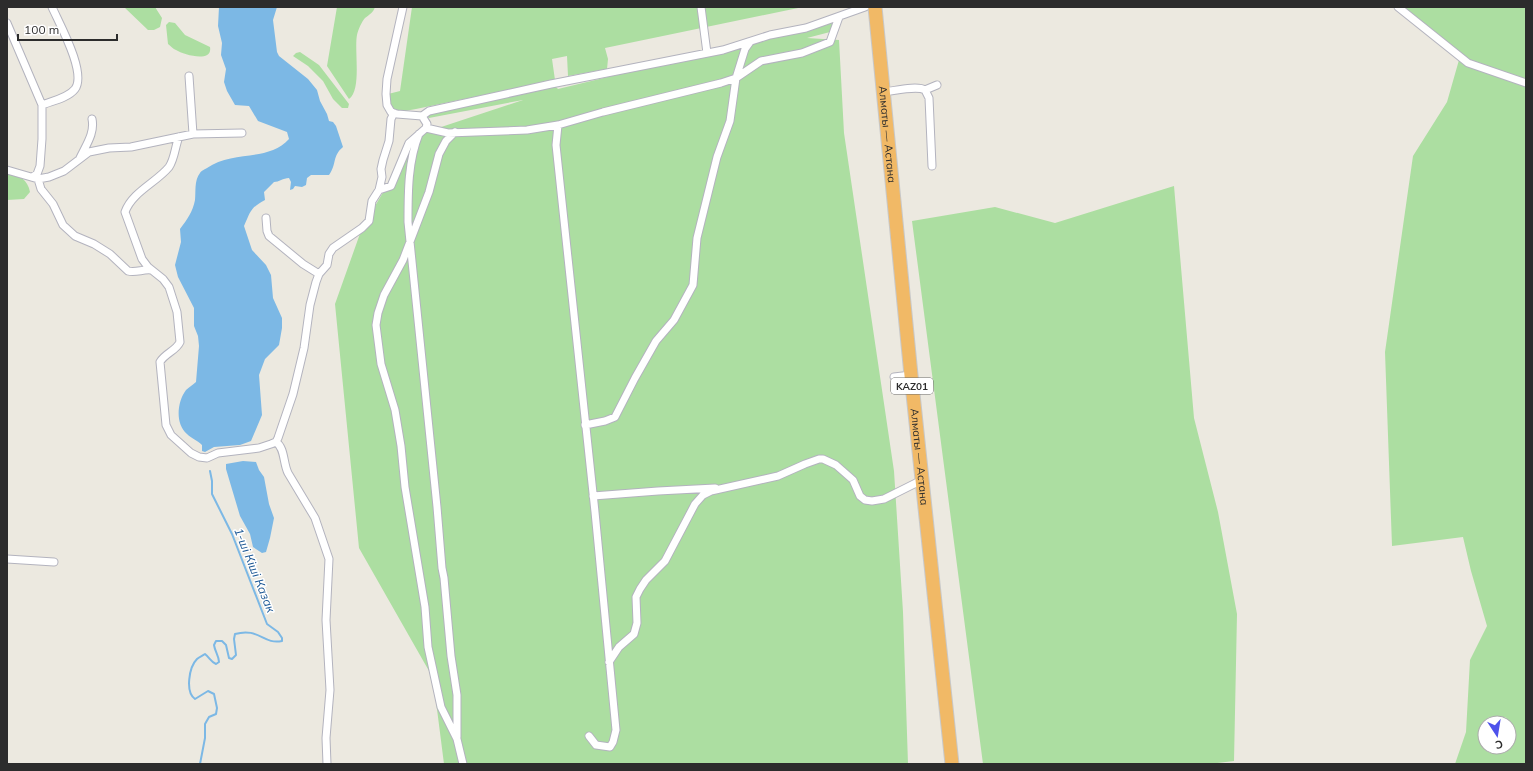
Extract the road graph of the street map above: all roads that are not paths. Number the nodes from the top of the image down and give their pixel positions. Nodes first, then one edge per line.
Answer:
1 (52, 7) edge
2 (403, 7) edge
3 (701, 7) edge
4 (865, 7) edge
5 (875, 7) edge
6 (1398, 7) edge
7 (839, 17) junction
8 (7, 23) edge
9 (750, 42) junction
10 (707, 53) junction
11 (189, 76) dead end
12 (736, 78) junction
13 (1526, 83) edge
14 (936, 85) dead end
15 (925, 90) junction
16 (884, 92) junction
17 (42, 105) junction
18 (394, 113) junction
19 (422, 116) junction
20 (92, 119) dead end
21 (558, 125) junction
22 (426, 128) junction
23 (455, 132) junction
24 (242, 133) dead end
25 (193, 134) junction
26 (419, 134) junction
27 (179, 137) junction
28 (80, 159) junction
29 (932, 166) dead end
30 (7, 170) edge
31 (35, 178) junction
32 (379, 190) junction
33 (266, 218) dead end
34 (410, 243) junction
35 (146, 268) junction
36 (319, 274) junction
37 (911, 375) junction
38 (894, 377) dead end
39 (585, 425) junction
40 (276, 442) junction
41 (922, 480) junction
42 (720, 488) junction
43 (593, 496) junction
44 (7, 559) edge
45 (54, 562) dead end
46 (609, 662) junction
47 (589, 736) dead end
48 (457, 739) junction
49 (327, 764) edge
50 (463, 764) edge
51 (952, 764) edge

1 - 17 street
2 - 18 street
3 - 10 street
4 - 7 street
5 - 16 highway, Алматы — Астана / KАZ01
6 - 13 street
7 - 9 street
7 - 12 street
8 - 17 street
9 - 10 street
9 - 12 street
10 - 19 street
11 - 25 street
12 - 21 street
12 - 39 street
14 - 15 street
15 - 16 street
15 - 29 street
16 - 37 highway, Алматы — Астана / KАZ01
17 - 31 street
18 - 19 street
18 - 32 street
19 - 22 street
20 - 28 street
21 - 23 street
21 - 39 street
22 - 23 street
22 - 26 street
23 - 34 street
24 - 25 street
25 - 27 street
26 - 32 street
26 - 34 street
27 - 28 street
27 - 35 street
28 - 31 street
30 - 31 street
31 - 35 street
32 - 36 street
33 - 36 street
34 - 48 street
34 - 48 street
35 - 40 street
36 - 40 street
37 - 38 street
37 - 41 highway, Алматы — Астана / KАZ01
39 - 43 street
40 - 49 street
41 - 42 street
41 - 51 highway, Алматы — Астана / KАZ01
42 - 43 street
42 - 46 street
43 - 46 street
44 - 45 street
46 - 47 street
48 - 50 street

